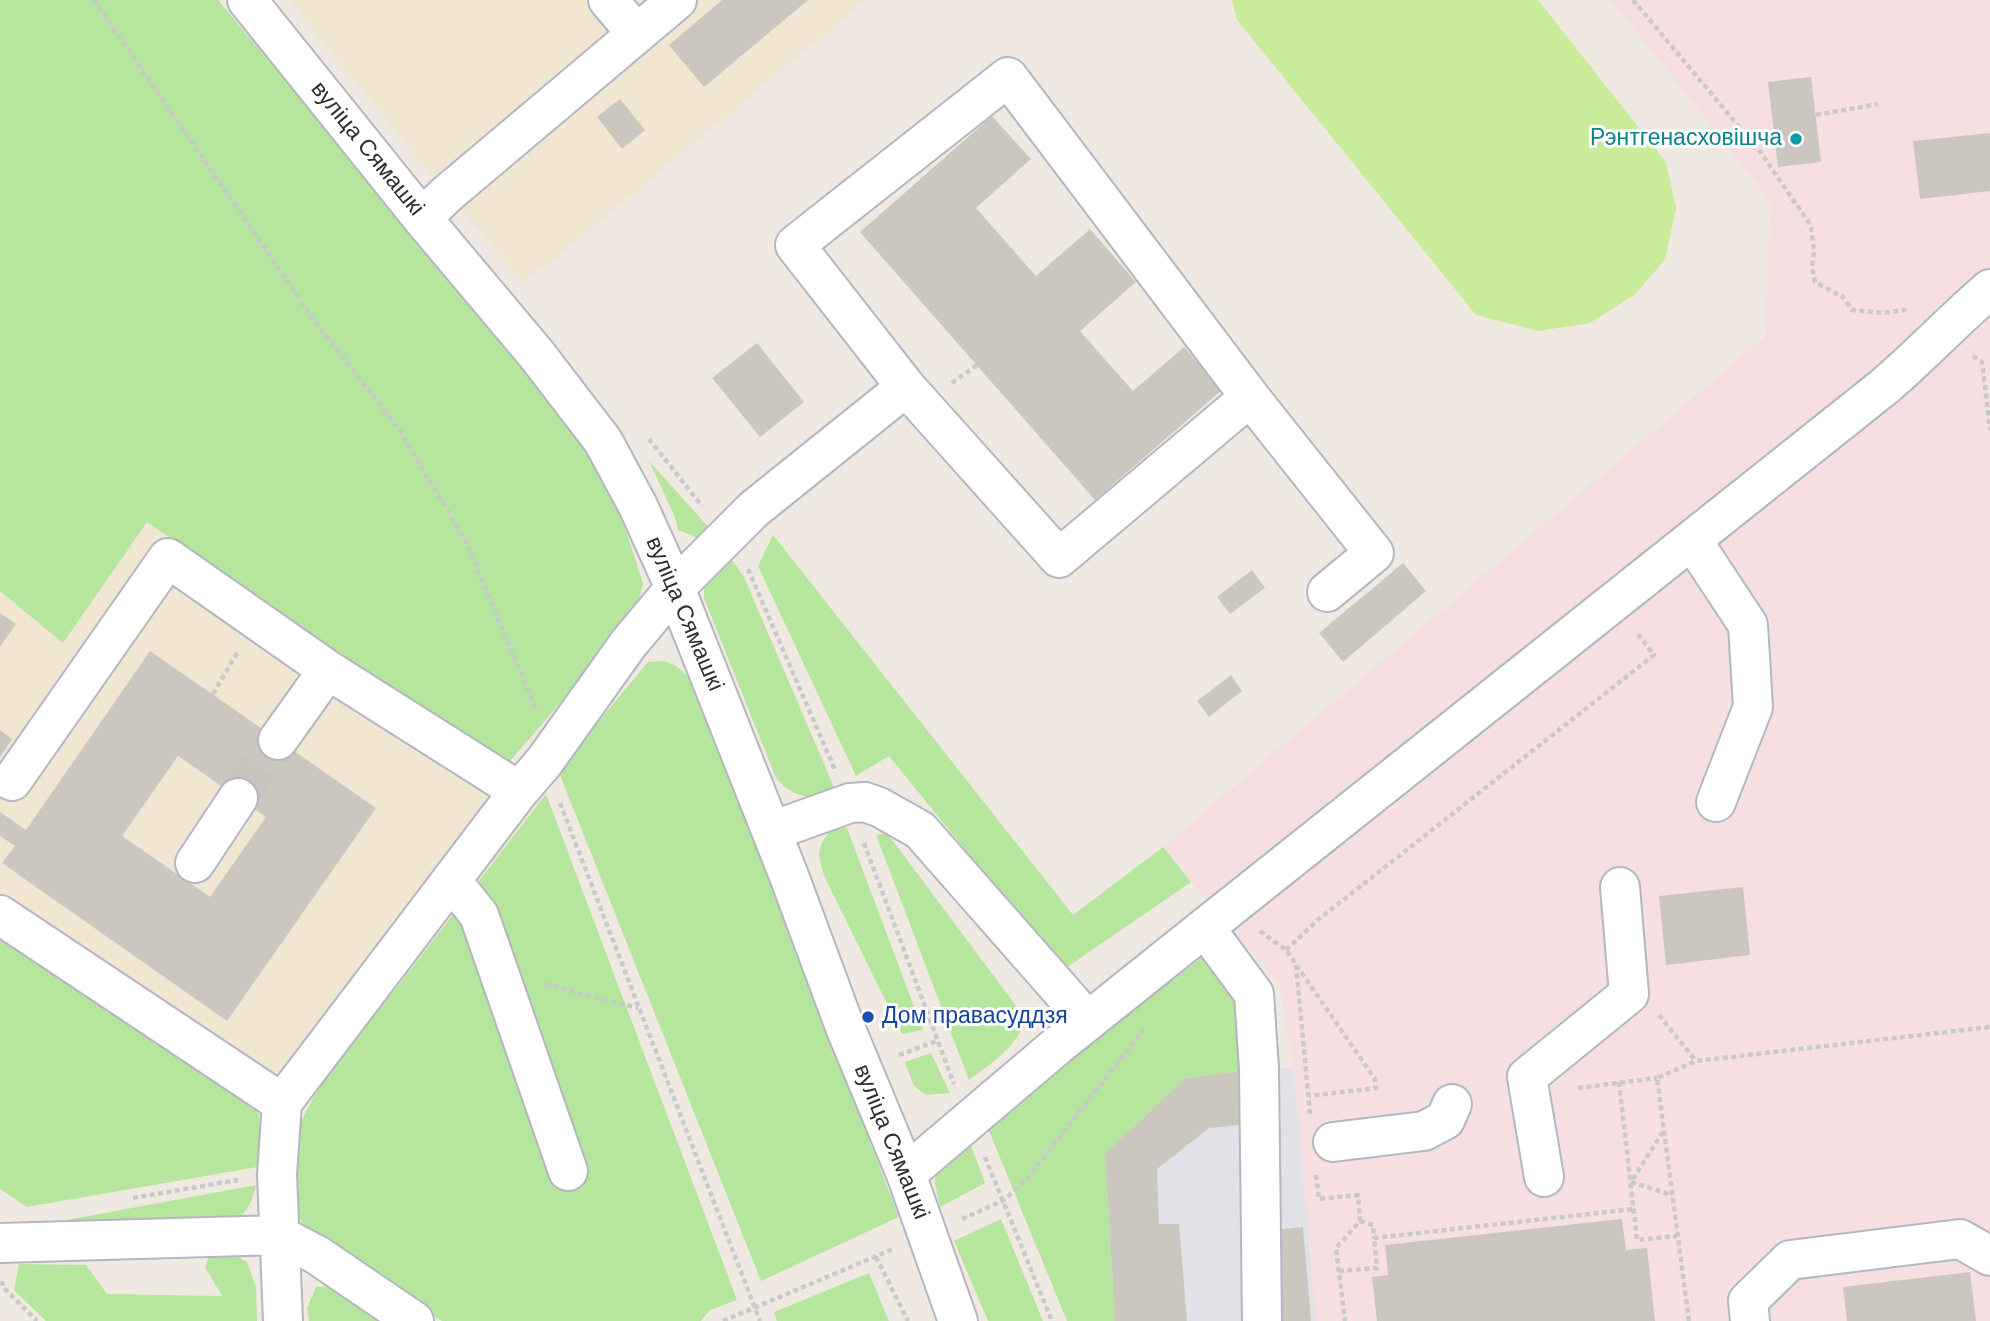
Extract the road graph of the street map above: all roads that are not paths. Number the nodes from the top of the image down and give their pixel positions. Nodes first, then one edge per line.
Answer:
1 (247, 0) edge
2 (608, 0) edge
3 (677, 0) edge
4 (637, 34) junction
5 (422, 218) junction
6 (1990, 289) edge
7 (906, 387) junction
8 (1250, 397) junction
9 (1692, 540) junction
10 (676, 588) junction
11 (1327, 592) dead end
12 (328, 670) junction
13 (278, 740) tunnel mouth
14 (12, 781) dead end
15 (519, 791) junction
16 (238, 798) tunnel mouth
17 (1716, 802) dead end
18 (772, 831) junction
19 (195, 863) dead end
20 (451, 880) junction
21 (1620, 887) dead end
22 (0, 915) edge
23 (1203, 929) junction
24 (1088, 1021) junction
25 (282, 1103) junction
26 (1452, 1104) dead end
27 (1333, 1142) dead end
28 (568, 1171) dead end
29 (906, 1174) junction
30 (1545, 1177) dead end
31 (279, 1235) junction
32 (0, 1243) edge
33 (1990, 1256) edge
34 (283, 1321) edge
35 (414, 1321) edge
36 (958, 1321) edge
37 (1262, 1321) edge
38 (1750, 1321) edge

1 - 5 street, вуліца Сямашкі
2 - 4 street
3 - 4 street
4 - 5 street
5 - 10 street, вуліца Сямашкі
6 - 9 street
7 - 8 street
7 - 8 street
7 - 10 street
8 - 11 street
9 - 17 street
9 - 23 street
10 - 15 street
10 - 18 street, вуліца Сямашкі
12 - 13 street
12 - 14 street
12 - 15 street
15 - 20 street
16 - 19 street
18 - 24 street
18 - 29 street, вуліца Сямашкі
20 - 25 street
20 - 28 street
21 - 30 street
22 - 25 street
23 - 24 street
23 - 37 street
24 - 29 street
25 - 31 street
26 - 27 street
29 - 36 street, вуліца Сямашкі
31 - 32 street
31 - 34 street
31 - 35 street
33 - 38 street

